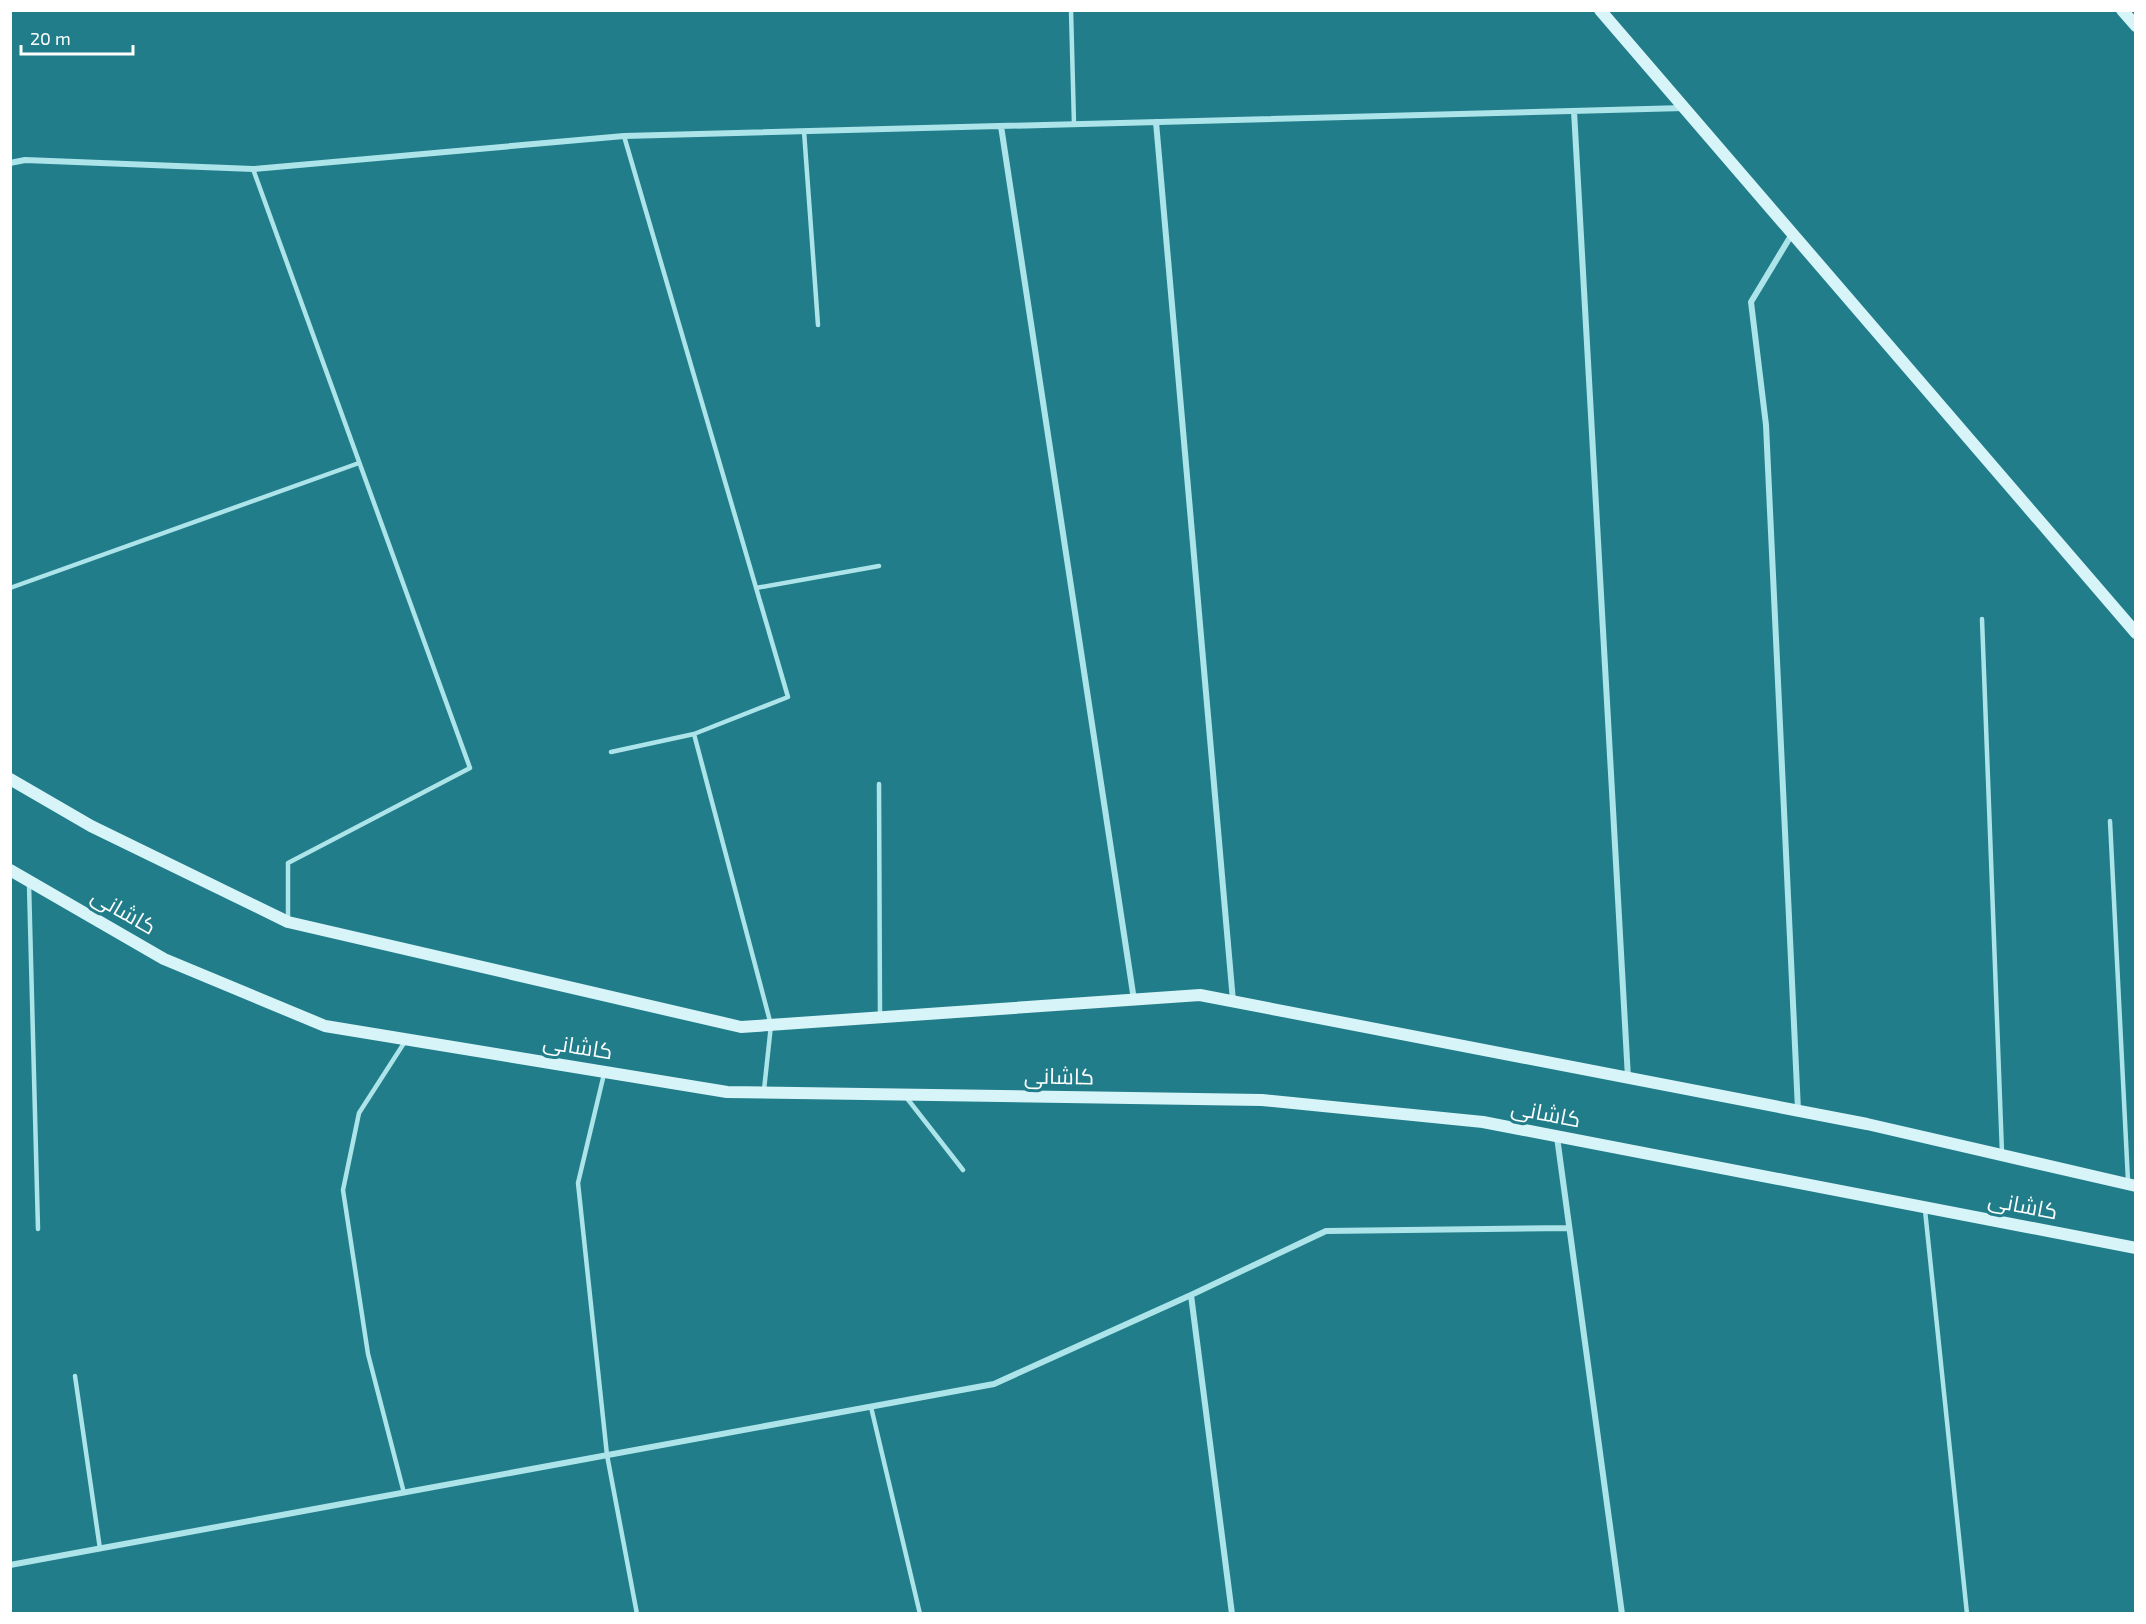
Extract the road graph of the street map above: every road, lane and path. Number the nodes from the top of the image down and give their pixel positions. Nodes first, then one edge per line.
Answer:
1 (1071, 10) edge
2 (1600, 10) edge
3 (2122, 10) edge
4 (2136, 26) edge
5 (1684, 108) junction
6 (1574, 111) junction
7 (1156, 122) junction
8 (1074, 124) junction
9 (1001, 126) junction
10 (804, 131) junction
11 (624, 136) junction
12 (10, 163) edge
13 (253, 169) junction
14 (1792, 234) junction
15 (818, 325) dead end
16 (359, 463) junction
17 (879, 566) dead end
18 (10, 588) edge
19 (756, 588) junction
20 (1982, 619) dead end
21 (2136, 633) edge
22 (694, 734) junction
23 (611, 752) dead end
24 (10, 779) edge
25 (879, 784) dead end
26 (2110, 821) dead end
27 (10, 870) edge
28 (29, 880) junction
29 (288, 922) junction
30 (1134, 999) junction
31 (1233, 1001) junction
32 (880, 1017) junction
33 (771, 1025) junction
34 (406, 1039) junction
35 (604, 1072) junction
36 (1628, 1078) junction
37 (764, 1093) junction
38 (905, 1095) junction
39 (1798, 1111) junction
40 (1557, 1136) junction
41 (2002, 1155) junction
42 (963, 1170) dead end
43 (2132, 1185) edge
44 (1924, 1207) junction
45 (1568, 1228) junction
46 (38, 1229) dead end
47 (2136, 1248) edge
48 (1191, 1295) junction
49 (75, 1376) dead end
50 (871, 1407) junction
51 (607, 1455) junction
52 (404, 1493) junction
53 (100, 1549) junction
54 (10, 1565) edge
55 (637, 1614) edge
56 (920, 1614) edge
57 (1232, 1614) edge
58 (1622, 1614) edge
59 (1967, 1614) edge

1 - 8 lane
2 - 5 street
3 - 4 street
5 - 6 street
5 - 14 street
6 - 7 street
6 - 36 street
7 - 8 street
7 - 31 street
8 - 9 street
9 - 10 street
9 - 30 street
10 - 11 street
10 - 15 lane
11 - 13 street
11 - 19 lane
12 - 13 street
13 - 16 lane
14 - 21 street
14 - 39 street
16 - 18 lane
16 - 29 lane
17 - 19 lane
19 - 22 lane
20 - 41 lane
22 - 23 lane
22 - 33 lane
24 - 29 street
25 - 32 lane
26 - 43 lane
27 - 28 street, کاشانی
28 - 34 street, کاشانی
28 - 46 lane
29 - 33 street
30 - 31 street
30 - 32 street
31 - 36 street
32 - 33 street
33 - 37 lane
34 - 35 street, کاشانی
34 - 52 lane
35 - 37 street, کاشانی
35 - 51 lane
36 - 39 street
37 - 38 street, کاشانی
38 - 40 street, کاشانی
38 - 42 lane
39 - 41 street
40 - 44 street, کاشانی
40 - 45 street
41 - 43 street
44 - 47 street, کاشانی
44 - 59 lane
45 - 48 street
45 - 58 street
48 - 50 street
48 - 57 street
49 - 53 lane
50 - 51 street
50 - 56 lane
51 - 52 street
51 - 55 lane
52 - 53 street
53 - 54 street

